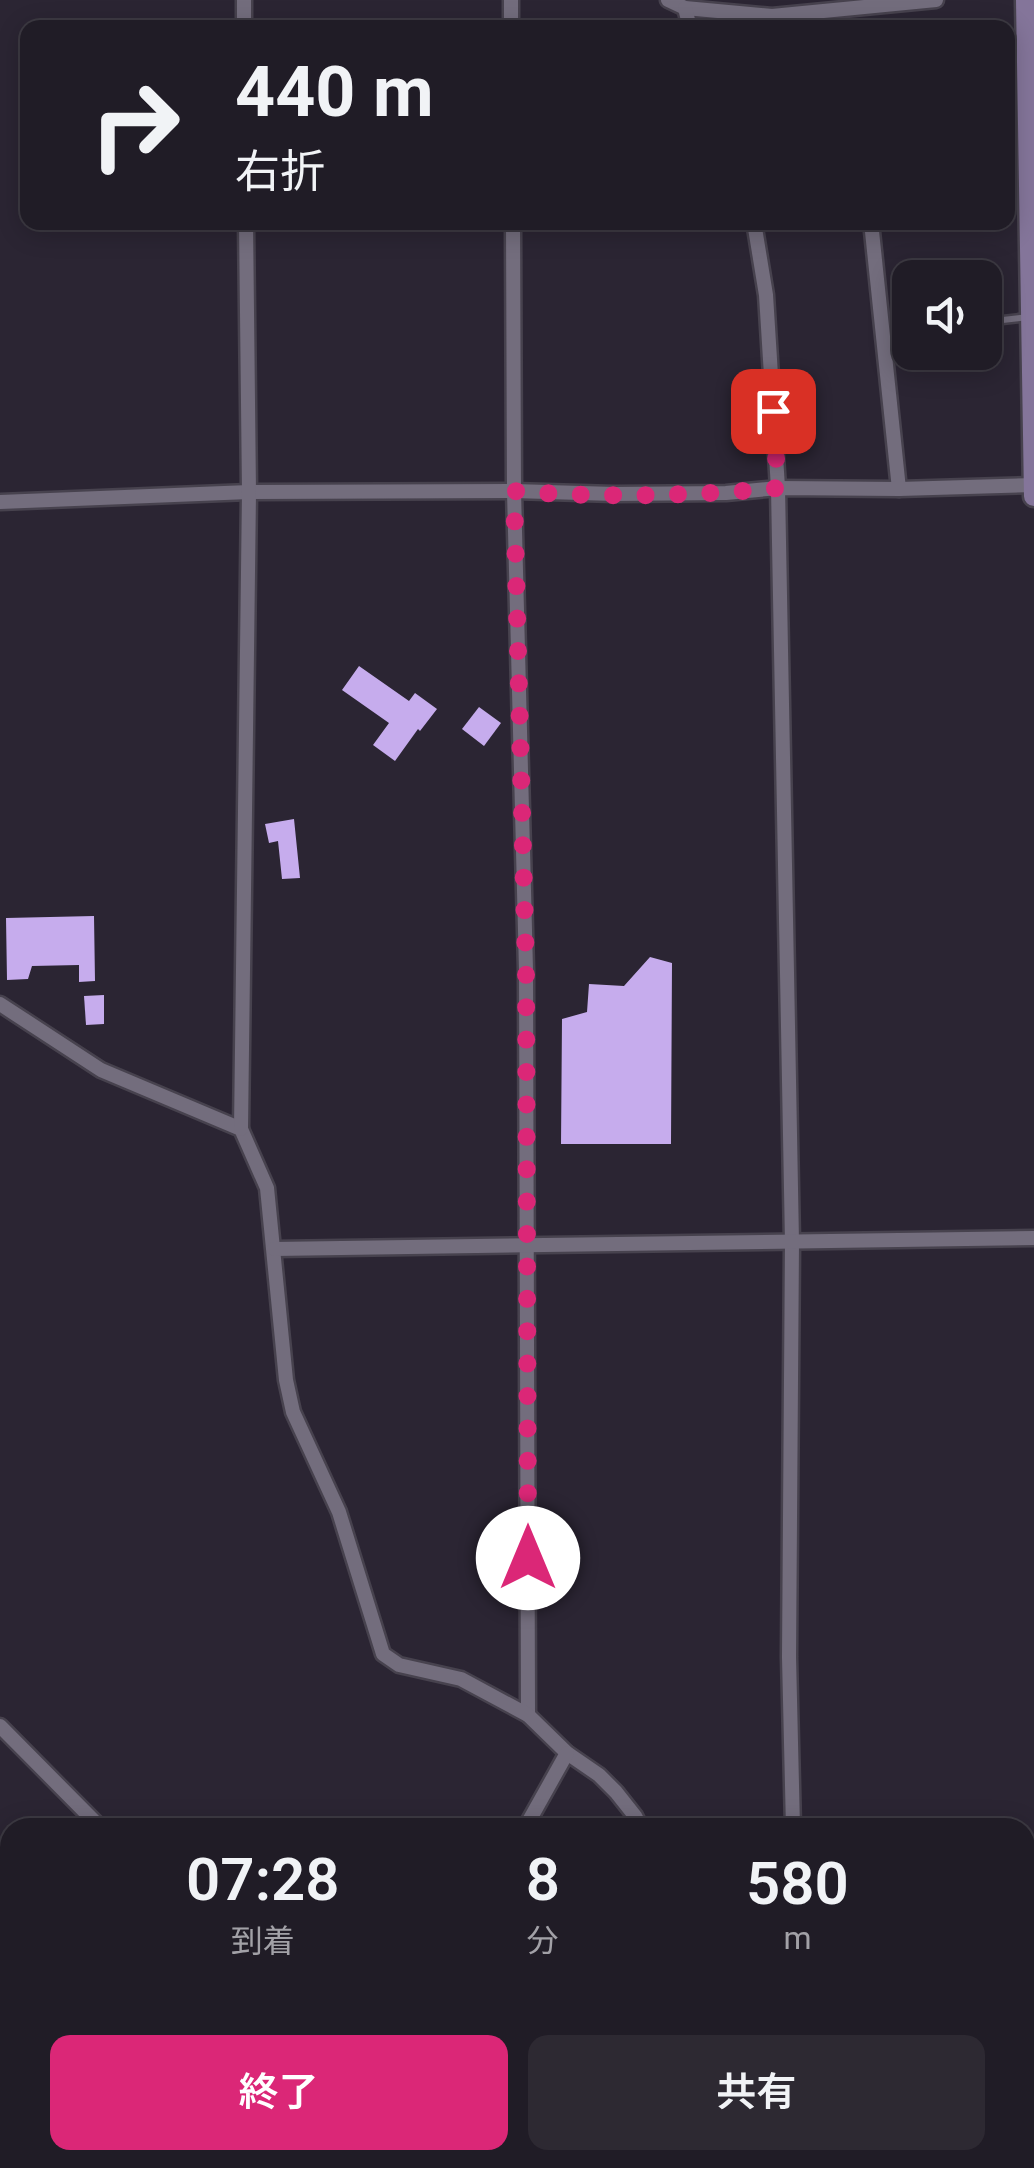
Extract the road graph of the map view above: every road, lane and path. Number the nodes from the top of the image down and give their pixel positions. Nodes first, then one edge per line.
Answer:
1 (668, 0) edge
2 (936, 0) edge
3 (1026, 0) edge
4 (689, 20) edge
5 (706, 20) edge
6 (246, 230) edge
7 (512, 230) edge
8 (755, 230) edge
9 (873, 230) edge
10 (1030, 317) junction
11 (1002, 320) edge
12 (1034, 485) edge
13 (778, 488) junction
14 (899, 489) junction
15 (514, 491) junction
16 (249, 492) junction
17 (1034, 496) edge
18 (0, 502) edge
19 (0, 1004) edge
20 (240, 1128) junction
21 (1034, 1238) edge
22 (792, 1242) junction
23 (527, 1246) junction
24 (274, 1249) junction
25 (528, 1715) junction
26 (0, 1726) edge
27 (567, 1753) junction
28 (91, 1818) edge
29 (531, 1818) edge
30 (636, 1818) edge
31 (793, 1818) edge

1 - 4 street
2 - 5 street
3 - 10 main road
6 - 16 street
7 - 15 street
8 - 13 street
9 - 14 street
10 - 11 lane
10 - 12 main road
12 - 14 street
12 - 17 main road
13 - 14 street
13 - 15 street
13 - 22 street
15 - 16 street
15 - 23 street
16 - 18 street
16 - 20 street
19 - 20 street
20 - 24 street
21 - 22 street
22 - 23 street
22 - 31 street
23 - 24 street
23 - 25 street
24 - 25 street
25 - 27 street
26 - 28 street
27 - 29 street
27 - 30 street

